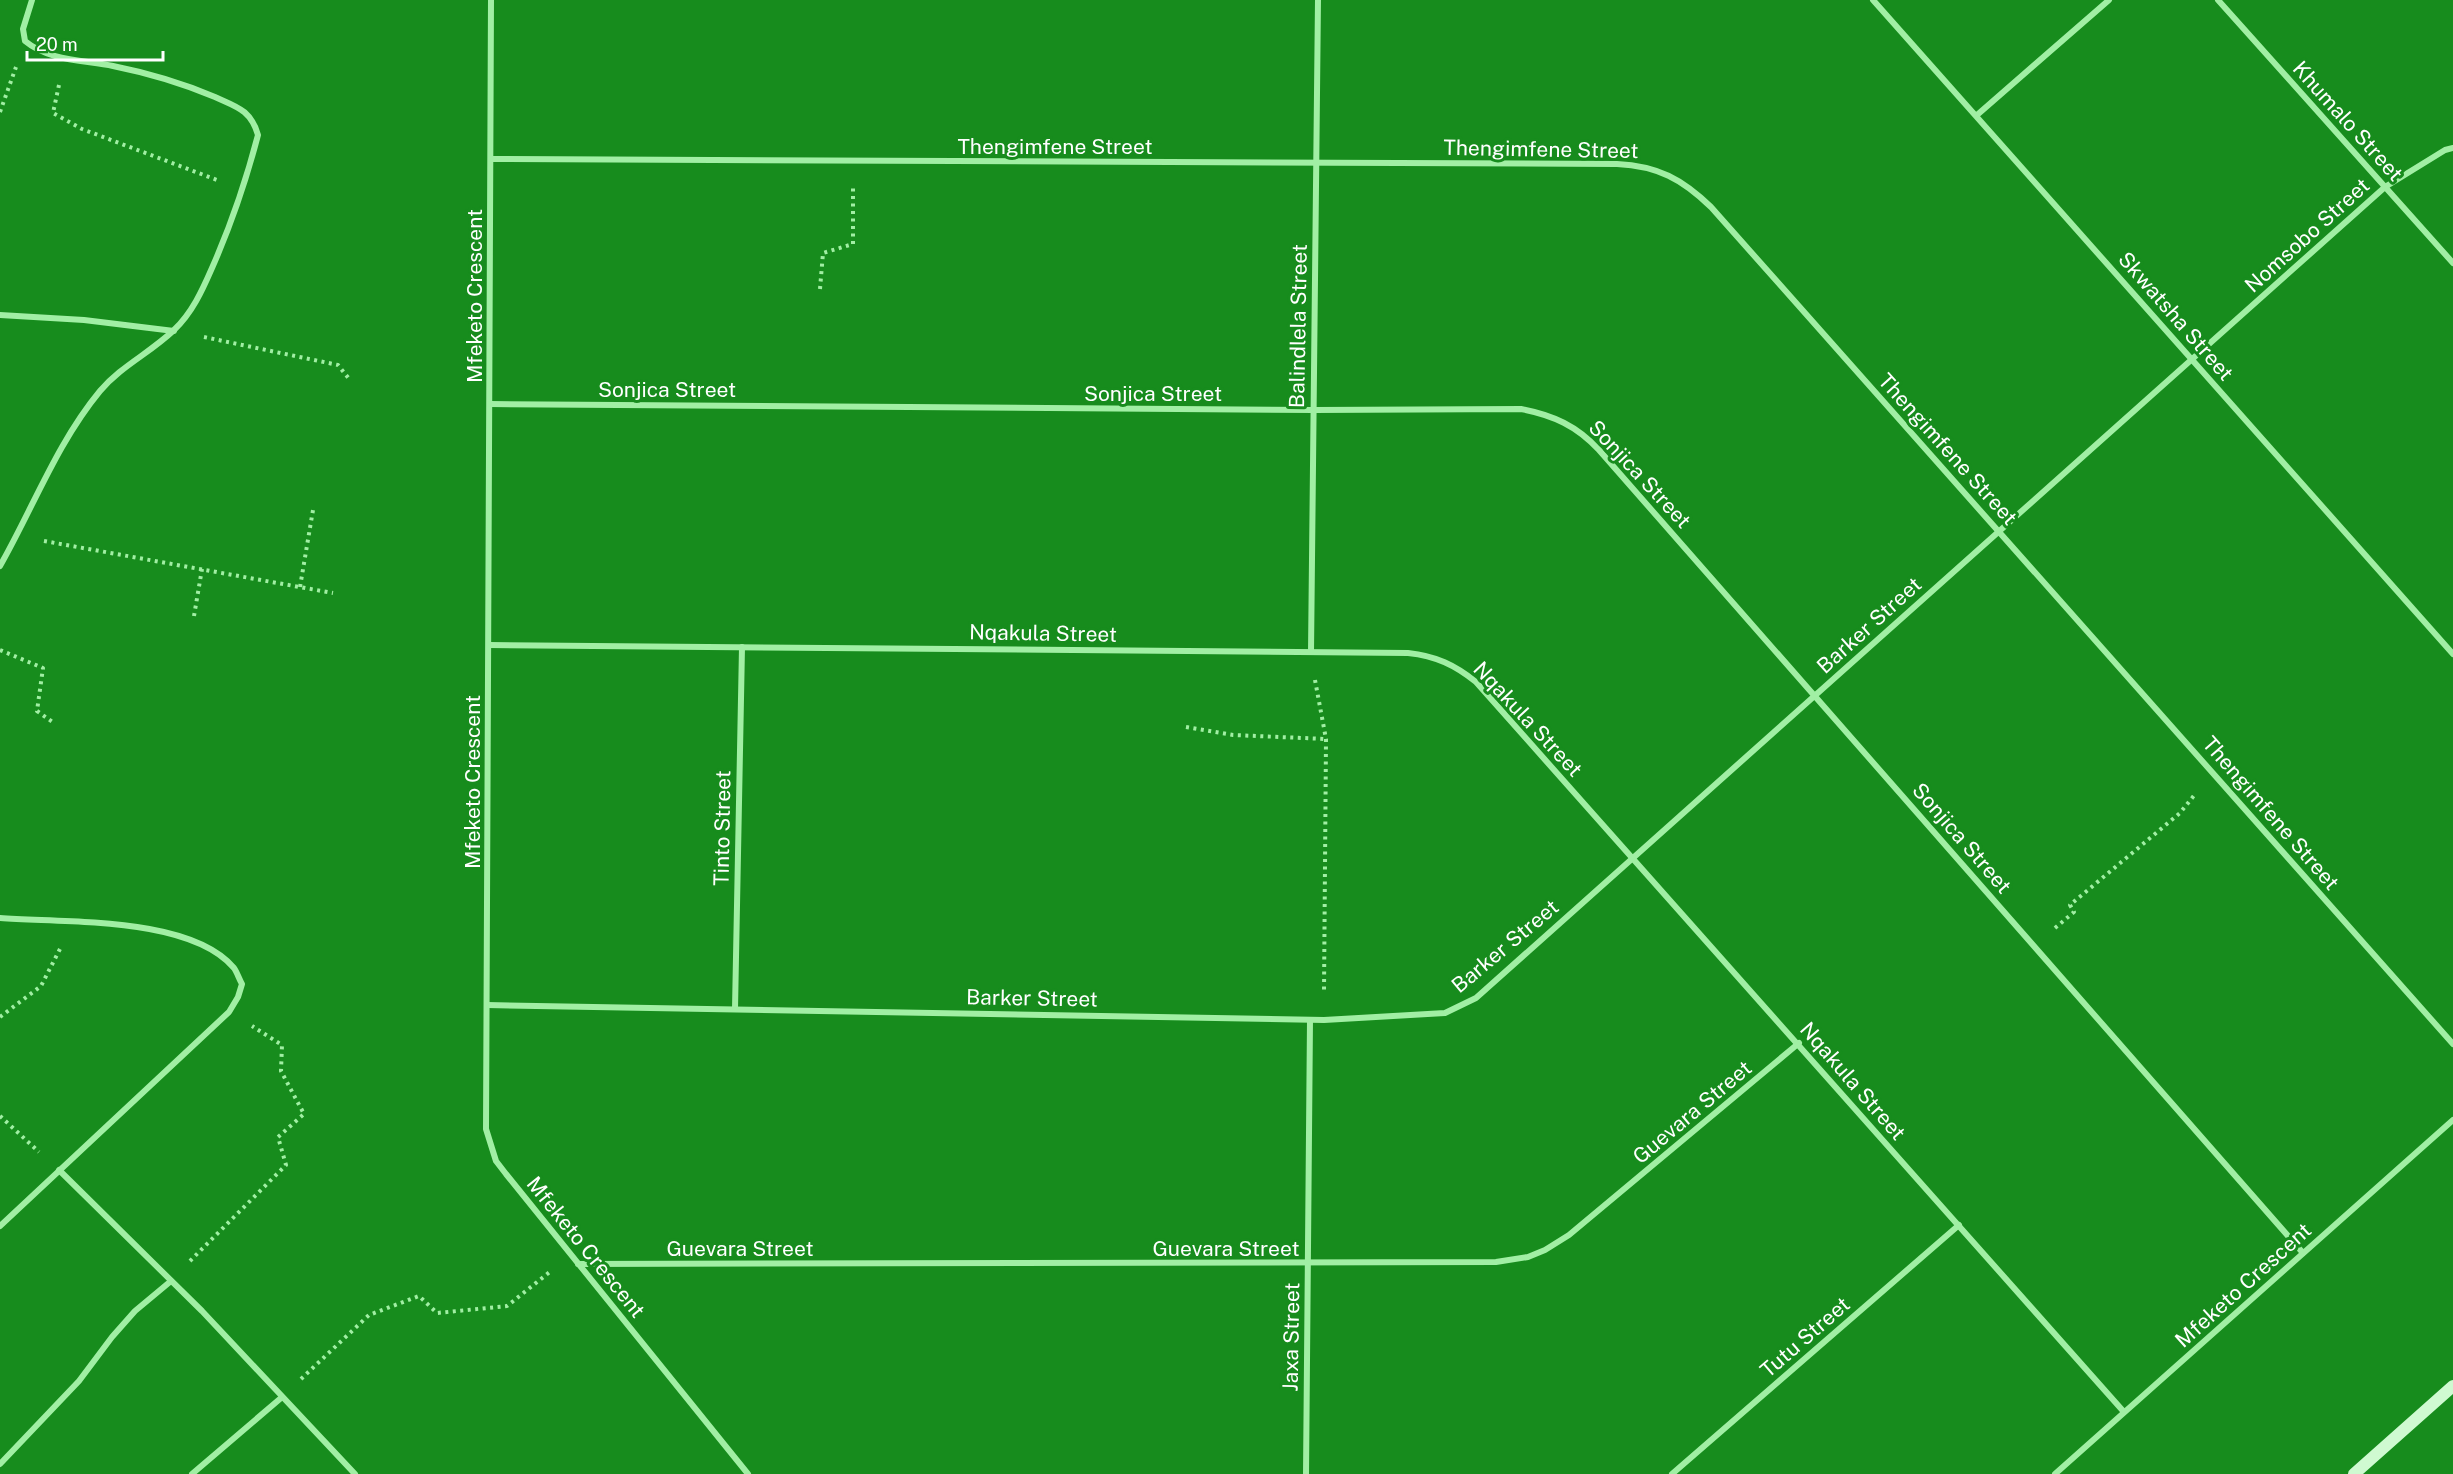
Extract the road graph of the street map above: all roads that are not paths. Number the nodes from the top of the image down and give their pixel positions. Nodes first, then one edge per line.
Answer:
1 (32, 0) edge
2 (491, 0) edge
3 (1318, 0) edge
4 (1873, 0) edge
5 (2109, 0) edge
6 (2218, 0) edge
7 (1977, 115) junction
8 (2453, 148) edge
9 (491, 159) junction
10 (1317, 163) junction
11 (2385, 187) junction
12 (2453, 263) edge
13 (0, 315) edge
14 (174, 331) junction
15 (2192, 359) junction
16 (490, 404) junction
17 (1314, 410) junction
18 (1999, 531) junction
19 (0, 566) edge
20 (489, 645) junction
21 (742, 647) junction
22 (1311, 652) junction
23 (2453, 654) edge
24 (1814, 696) junction
25 (1631, 859) junction
26 (0, 918) edge
27 (487, 1005) junction
28 (735, 1009) junction
29 (1310, 1020) junction
30 (1799, 1044) junction
31 (2453, 1044) edge
32 (2453, 1120) edge
33 (59, 1170) junction
34 (1959, 1225) junction
35 (0, 1226) edge
36 (2303, 1253) junction
37 (578, 1264) junction
38 (1308, 1264) junction
39 (171, 1281) junction
40 (2453, 1386) edge
41 (281, 1398) junction
42 (2124, 1412) junction
43 (0, 1464) edge
44 (192, 1474) edge
45 (356, 1474) edge
46 (748, 1474) edge
47 (1306, 1474) edge
48 (1672, 1474) edge
49 (2055, 1474) edge
50 (2354, 1474) edge

1 - 14 street
2 - 9 street, Mfeketo Crescent
3 - 10 street, Balindlela Street
4 - 7 street, Skwatsha Street
5 - 7 street
6 - 11 street, Khumalo Street
7 - 15 street, Skwatsha Street
8 - 11 street, Nomsobo Street
9 - 10 street, Thengimfene Street
9 - 16 street, Mfeketo Crescent
10 - 17 street, Balindlela Street
10 - 18 street, Thengimfene Street
11 - 12 street, Khumalo Street
11 - 15 street, Nomsobo Street
13 - 14 street
14 - 19 street
15 - 18 street, Barker Street
15 - 23 street, Skwatsha Street
16 - 17 street, Sonjica Street
16 - 20 street, Mfeketo Crescent
17 - 22 street, Balindlela Street
17 - 24 street, Sonjica Street
18 - 24 street, Barker Street
18 - 31 street, Thengimfene Street
20 - 21 street, Nqakula Street
20 - 27 street, Mfeketo Crescent
21 - 22 street, Nqakula Street
21 - 28 street, Tinto Street
22 - 25 street, Nqakula Street
24 - 25 street, Barker Street
24 - 36 street, Sonjica Street
25 - 29 street, Barker Street
25 - 30 street, Nqakula Street
26 - 33 street
27 - 28 street, Barker Street
27 - 37 street, Mfeketo Crescent
28 - 29 street, Barker Street
29 - 38 street, Jaxa Street
30 - 34 street, Nqakula Street
30 - 38 street, Guevara Street
32 - 36 street, Mfeketo Crescent
33 - 35 street
33 - 39 street
34 - 42 street, Nqakula Street
34 - 48 street, Tutu Street
36 - 42 street, Mfeketo Crescent
37 - 38 street, Guevara Street
37 - 46 street, Mfeketo Crescent
38 - 47 street, Jaxa Street
39 - 41 street
39 - 43 street
40 - 50 street
41 - 44 street
41 - 45 street
42 - 49 street, Mfeketo Crescent

